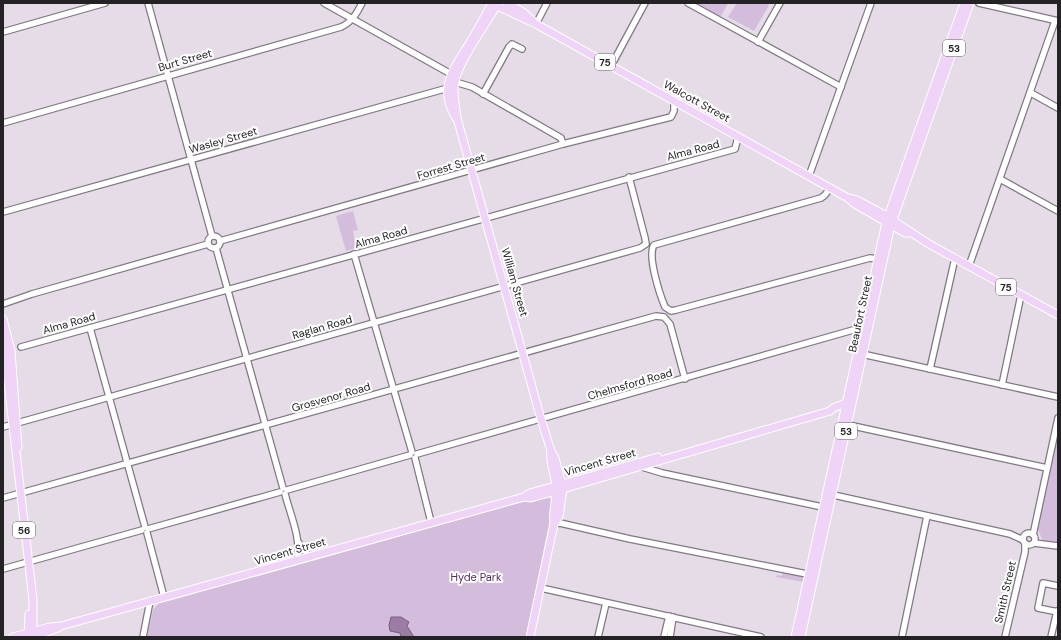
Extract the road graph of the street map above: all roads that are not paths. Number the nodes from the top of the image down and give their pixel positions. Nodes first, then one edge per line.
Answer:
1 (105, 3) edge
2 (148, 3) edge
3 (324, 3) edge
4 (362, 3) edge
5 (507, 3) edge
6 (547, 3) edge
7 (644, 3) edge
8 (688, 3) edge
9 (780, 3) edge
10 (871, 3) edge
11 (964, 3) edge
12 (970, 3) edge
13 (979, 3) edge
14 (495, 4) edge
15 (352, 19) junction
16 (1056, 21) edge
17 (536, 24) junction
18 (3, 32) edge
19 (758, 42) junction
20 (522, 49) dead end
21 (611, 66) junction
22 (451, 74) junction
23 (169, 75) junction
24 (455, 82) junction
25 (841, 87) junction
26 (448, 88) junction
27 (1031, 93) junction
28 (483, 94) junction
29 (674, 101) junction
30 (1058, 108) edge
31 (456, 118) junction
32 (3, 122) edge
33 (738, 137) junction
34 (563, 144) junction
35 (190, 159) junction
36 (472, 171) junction
37 (809, 176) junction
38 (629, 177) junction
39 (1000, 179) junction
40 (830, 188) junction
41 (1058, 211) edge
42 (3, 212) edge
43 (485, 218) junction
44 (889, 221) junction
45 (212, 236) junction
46 (220, 240) junction
47 (208, 244) junction
48 (216, 248) junction
49 (354, 254) junction
50 (955, 258) junction
51 (878, 259) junction
52 (969, 266) junction
53 (504, 286) junction
54 (227, 289) junction
55 (1021, 295) junction
56 (3, 300) edge
57 (11, 300) junction
58 (3, 304) edge
59 (1058, 315) edge
60 (3, 319) edge
61 (374, 322) junction
62 (90, 328) junction
63 (864, 334) junction
64 (3, 342) edge
65 (21, 347) dead end
66 (7, 353) edge
67 (523, 354) junction
68 (862, 354) junction
69 (246, 358) junction
70 (930, 369) junction
71 (685, 379) junction
72 (1002, 385) junction
73 (393, 390) junction
74 (109, 397) junction
75 (1058, 397) edge
76 (846, 404) junction
77 (830, 411) junction
78 (846, 416) junction
79 (1058, 418) edge
80 (541, 419) junction
81 (14, 424) junction
82 (844, 424) junction
83 (265, 425) junction
84 (3, 427) edge
85 (682, 453) junction
86 (413, 455) junction
87 (661, 462) junction
88 (128, 464) junction
89 (642, 467) junction
90 (1047, 468) junction
91 (657, 472) junction
92 (559, 488) junction
93 (284, 491) junction
94 (21, 494) junction
95 (829, 494) junction
96 (3, 498) edge
97 (826, 508) junction
98 (927, 516) junction
99 (431, 522) junction
100 (554, 524) junction
101 (146, 530) junction
102 (1029, 539) junction
103 (298, 541) junction
104 (1058, 546) edge
105 (309, 557) junction
106 (297, 560) junction
107 (28, 562) junction
108 (3, 570) edge
109 (812, 575) junction
110 (1058, 586) edge
111 (541, 588) junction
112 (164, 597) junction
113 (150, 601) junction
114 (606, 602) junction
115 (1057, 612) edge
116 (671, 617) junction
117 (31, 635) edge
118 (13, 637) edge
119 (143, 637) edge
120 (530, 637) edge
121 (598, 637) edge
122 (664, 637) edge
123 (670, 637) edge
124 (761, 637) edge
125 (796, 637) edge
126 (801, 637) edge
127 (902, 637) edge
128 (1005, 637) edge
129 (1051, 637) edge

1 - 18 street
2 - 23 street
3 - 15 street
4 - 15 street, Burt Street
5 - 17 main road, Walcott Street / 75
6 - 17 street
7 - 21 street
8 - 19 street
9 - 19 street
10 - 25 street
11 - 44 main road, Beaufort Street / 53
12 - 44 main road, Beaufort Street / 53
13 - 16 street
14 - 17 main road, Walcott Street / 75
14 - 22 main road, William Street
14 - 24 main road, William Street
15 - 22 street
15 - 23 street, Burt Street
16 - 27 street
17 - 21 main road, Walcott Street / 75
19 - 25 street
20 - 28 street
21 - 29 main road, Walcott Street / 75
22 - 26 main road, William Street
23 - 32 street, Burt Street
23 - 35 street
24 - 28 street
24 - 31 main road, William Street
25 - 37 street
26 - 31 main road, William Street
26 - 35 street, Wasley Street
27 - 30 street
27 - 39 street
28 - 34 street
29 - 33 main road, Walcott Street / 75
29 - 34 street, Forrest Street
31 - 36 main road, William Street
33 - 37 main road, Walcott Street / 75
33 - 38 street, Alma Road
34 - 36 street, Forrest Street
35 - 42 street, Wasley Street
35 - 45 street
36 - 43 main road, William Street
36 - 46 street, Forrest Street
37 - 40 main road, Walcott Street / 75
38 - 43 street, Alma Road
38 - 53 street, Raglan Road
39 - 41 street
39 - 52 street
40 - 44 main road, Walcott Street / 75
40 - 51 street
43 - 49 street, Alma Road
43 - 53 main road, William Street
44 - 50 main road, Walcott Street / 75
44 - 51 main road, Beaufort Street / 53
44 - 63 main road, Beaufort Street / 53
45 - 46 street
45 - 47 street
46 - 48 street
47 - 48 street
47 - 57 street
48 - 54 street
49 - 54 street, Alma Road
49 - 61 street
50 - 52 main road, Walcott Street / 75
50 - 70 street
51 - 63 main road, Beaufort Street / 53
52 - 55 main road, Walcott Street / 75
53 - 61 street, Raglan Road
53 - 67 main road, William Street
54 - 62 street, Alma Road
54 - 69 street
55 - 59 main road, Walcott Street / 75
55 - 72 street
56 - 57 street
57 - 58 street
60 - 66 main road, 56
61 - 69 street, Raglan Road
61 - 73 street
62 - 65 street, Alma Road
62 - 74 street
63 - 68 main road, Beaufort Street / 53
63 - 71 street, Chelmsford Road
63 - 76 main road, Beaufort Street / 53
64 - 66 main road, 56
66 - 81 main road, 56
67 - 71 street, Grosvenor Road
67 - 73 street, Grosvenor Road
67 - 80 main road, William Street
68 - 70 street
68 - 78 main road, Beaufort Street / 53
69 - 74 street, Raglan Road
69 - 83 street
70 - 72 street
71 - 80 street, Chelmsford Road
72 - 75 street
73 - 83 street, Grosvenor Road
73 - 86 street
74 - 81 street, Raglan Road
74 - 88 street
76 - 77 main road, Vincent Street
76 - 78 main road, Beaufort Street / 53
77 - 78 main road
77 - 85 main road, Vincent Street
78 - 82 main road, Beaufort Street / 53
79 - 90 street
80 - 86 street, Chelmsford Road
80 - 92 main road, William Street
81 - 84 street, Raglan Road
81 - 94 main road, 56
82 - 90 street
82 - 95 main road, Beaufort Street / 53
83 - 88 street, Grosvenor Road
83 - 93 street
85 - 87 main road, Vincent Street
85 - 92 main road, Vincent Street
86 - 93 street, Chelmsford Road
86 - 99 street
87 - 89 main road, Vincent Street
87 - 91 street
88 - 94 street, Grosvenor Road
88 - 101 street
89 - 91 street
89 - 92 main road, Vincent Street
90 - 102 street, Smith Street
91 - 97 street
92 - 99 main road, Vincent Street
92 - 100 main road, William Street
93 - 101 street, Chelmsford Road
93 - 103 street
94 - 96 street, Grosvenor Road
94 - 107 main road, 56
95 - 97 main road, Beaufort Street / 53
95 - 98 street
97 - 109 main road, Beaufort Street / 53
98 - 102 street
98 - 127 street
99 - 105 main road, Vincent Street
100 - 109 street
100 - 111 main road, William Street
101 - 107 street, Chelmsford Road
101 - 112 street
102 - 104 street
102 - 128 street, Smith Street
103 - 105 street
103 - 106 street
105 - 106 main road, Vincent Street
106 - 112 main road, Vincent Street
107 - 108 street, Chelmsford Road
107 - 117 main road, 56
109 - 125 main road, Beaufort Street / 53
109 - 126 main road, Beaufort Street / 53
110 - 115 street
111 - 114 street
111 - 120 main road, William Street
112 - 113 main road, Vincent Street
113 - 117 main road, Vincent Street
113 - 119 street
114 - 116 street
114 - 121 street
115 - 129 street
116 - 122 street
116 - 123 street
116 - 124 street
117 - 118 main road, Vincent Street

